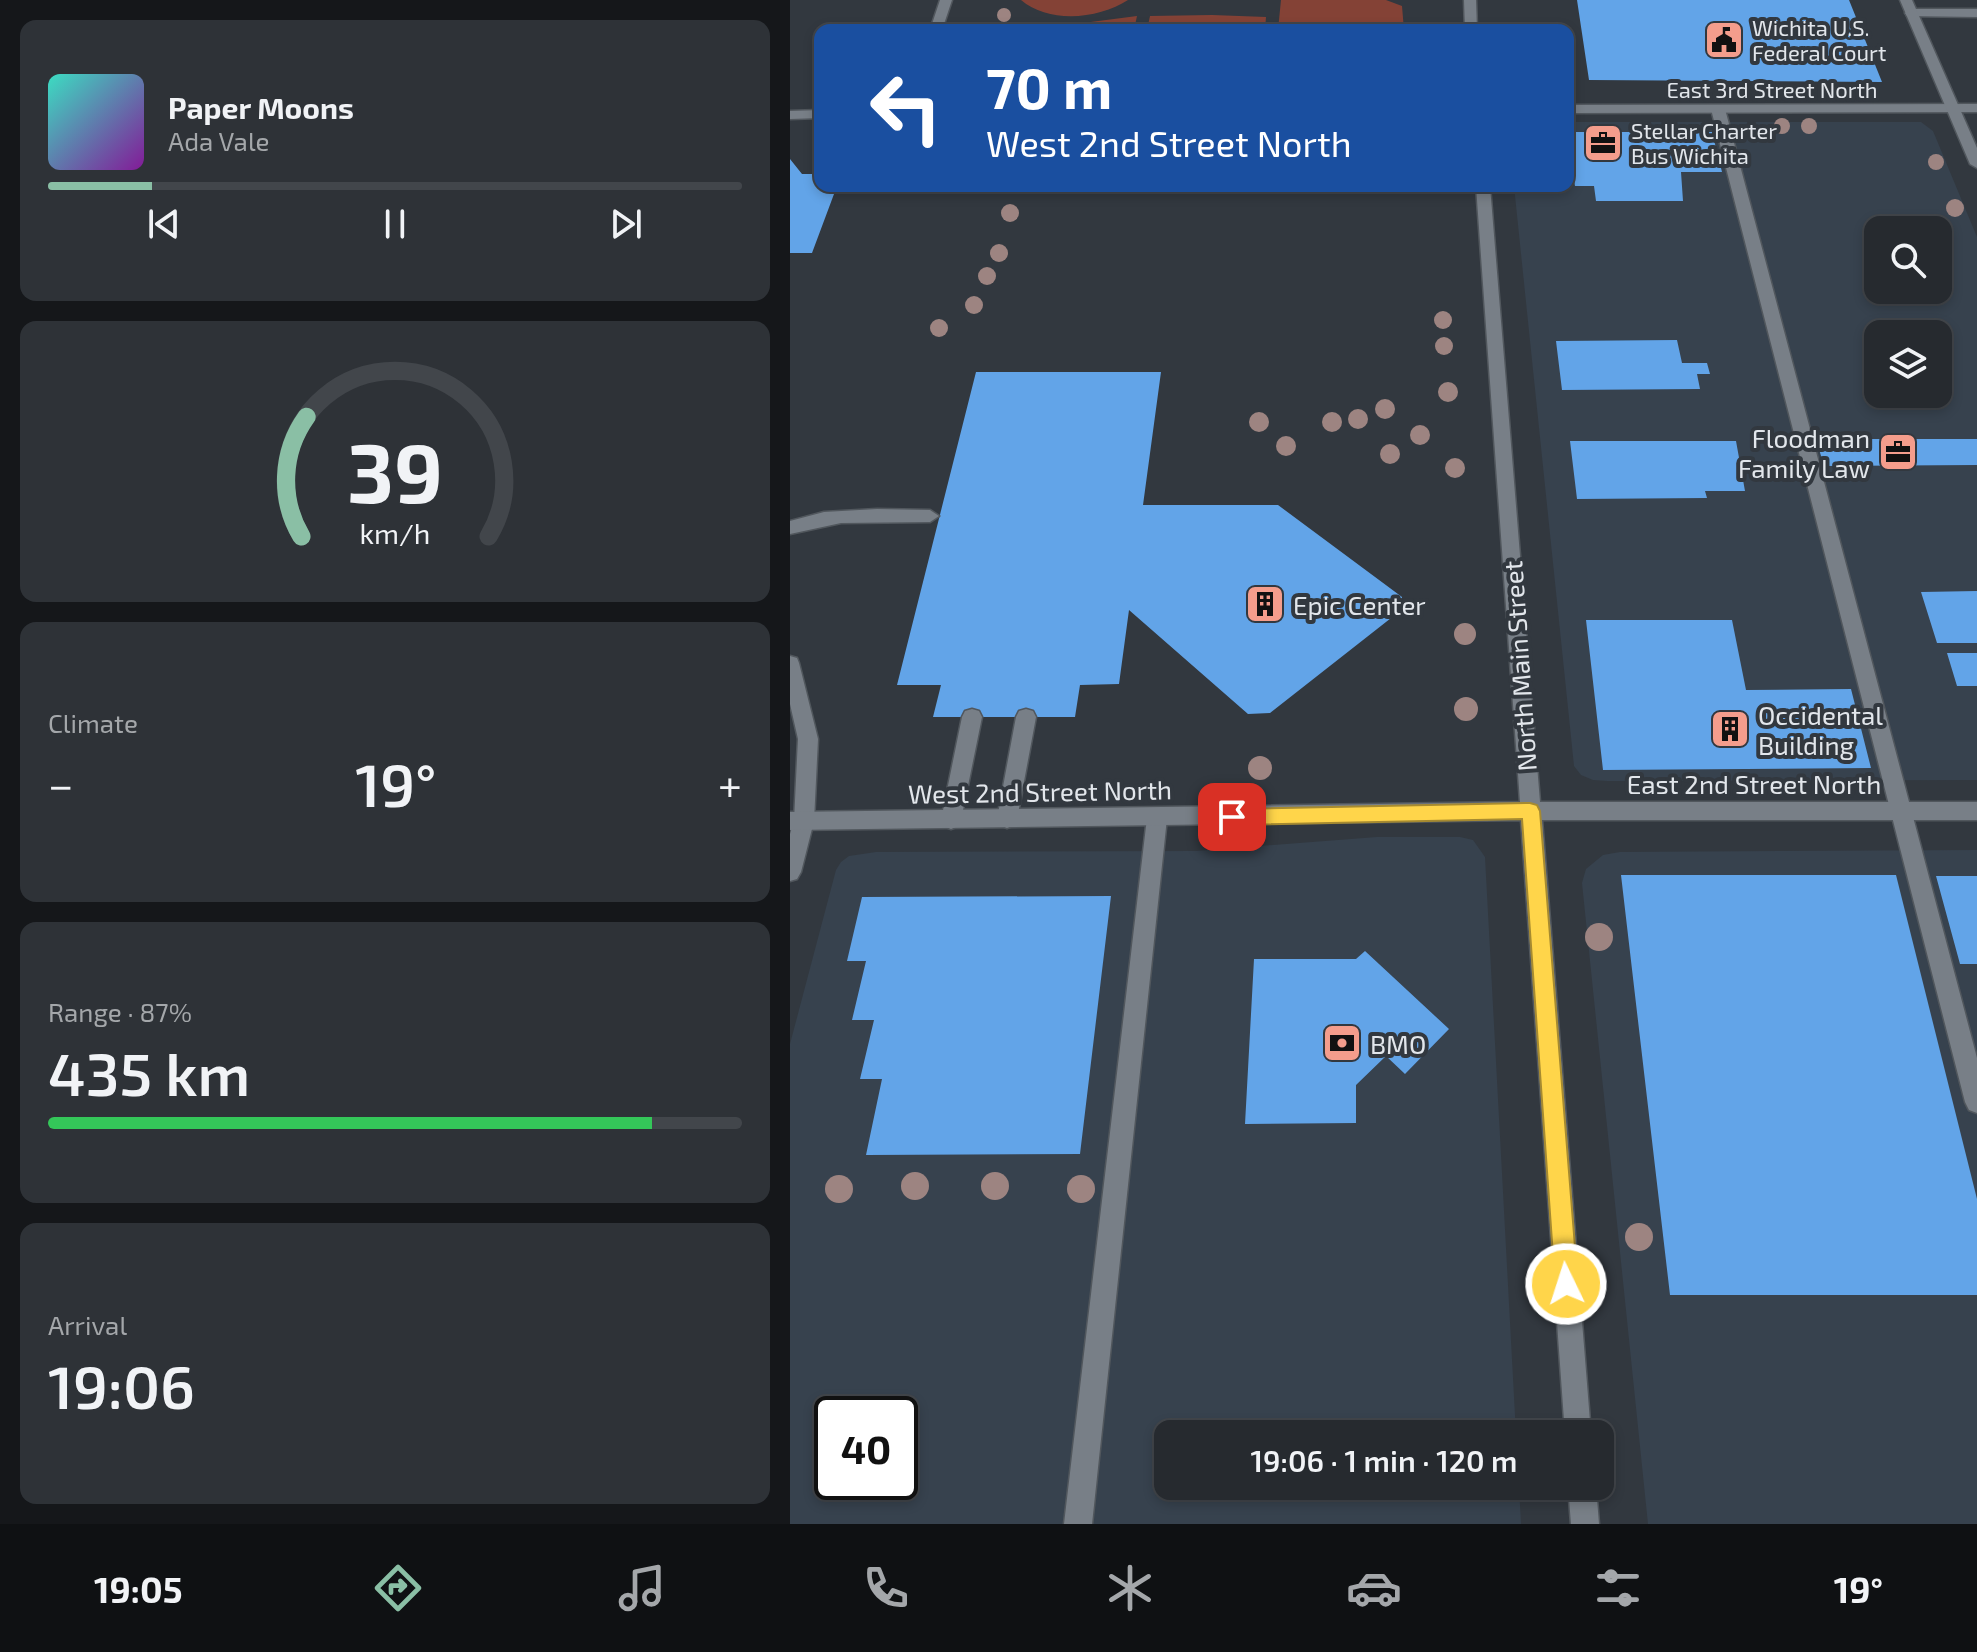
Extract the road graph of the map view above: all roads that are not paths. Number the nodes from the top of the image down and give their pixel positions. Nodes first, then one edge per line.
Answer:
1 (946, 0) edge
2 (1470, 0) edge
3 (1908, 6) edge
4 (1977, 13) edge
5 (938, 24) edge
6 (1471, 24) edge
7 (1953, 108) junction
8 (1977, 108) edge
9 (1574, 109) edge
10 (1718, 109) junction
11 (814, 114) edge
12 (790, 115) edge
13 (1977, 164) edge
14 (1483, 192) edge
15 (930, 516) dead end
16 (790, 528) edge
17 (790, 663) edge
18 (972, 717) dead end
19 (1026, 717) dead end
20 (1530, 811) junction
21 (1900, 811) junction
22 (1977, 811) edge
23 (1157, 818) junction
24 (1007, 819) junction
25 (951, 820) junction
26 (797, 821) edge
27 (790, 872) edge
28 (1977, 1102) edge
29 (1577, 1420) edge
30 (1583, 1500) edge
31 (1078, 1524) edge
32 (1585, 1524) edge

1 - 5 street
2 - 6 street
3 - 4 street
3 - 7 street
7 - 8 street, East 3rd Street North
7 - 10 street, East 3rd Street North
7 - 13 street
9 - 10 street, East 3rd Street North
10 - 21 street
11 - 12 street
14 - 20 street, North Main Street
15 - 16 street
17 - 26 street
18 - 25 street
19 - 24 street
20 - 21 street, East 2nd Street North
20 - 23 street, West 2nd Street North
20 - 29 street, North Main Street
21 - 22 street, East 2nd Street North
21 - 28 street
23 - 24 street, West 2nd Street North
23 - 31 street
24 - 25 street, West 2nd Street North
25 - 26 street, West 2nd Street North
26 - 27 street
30 - 32 street

